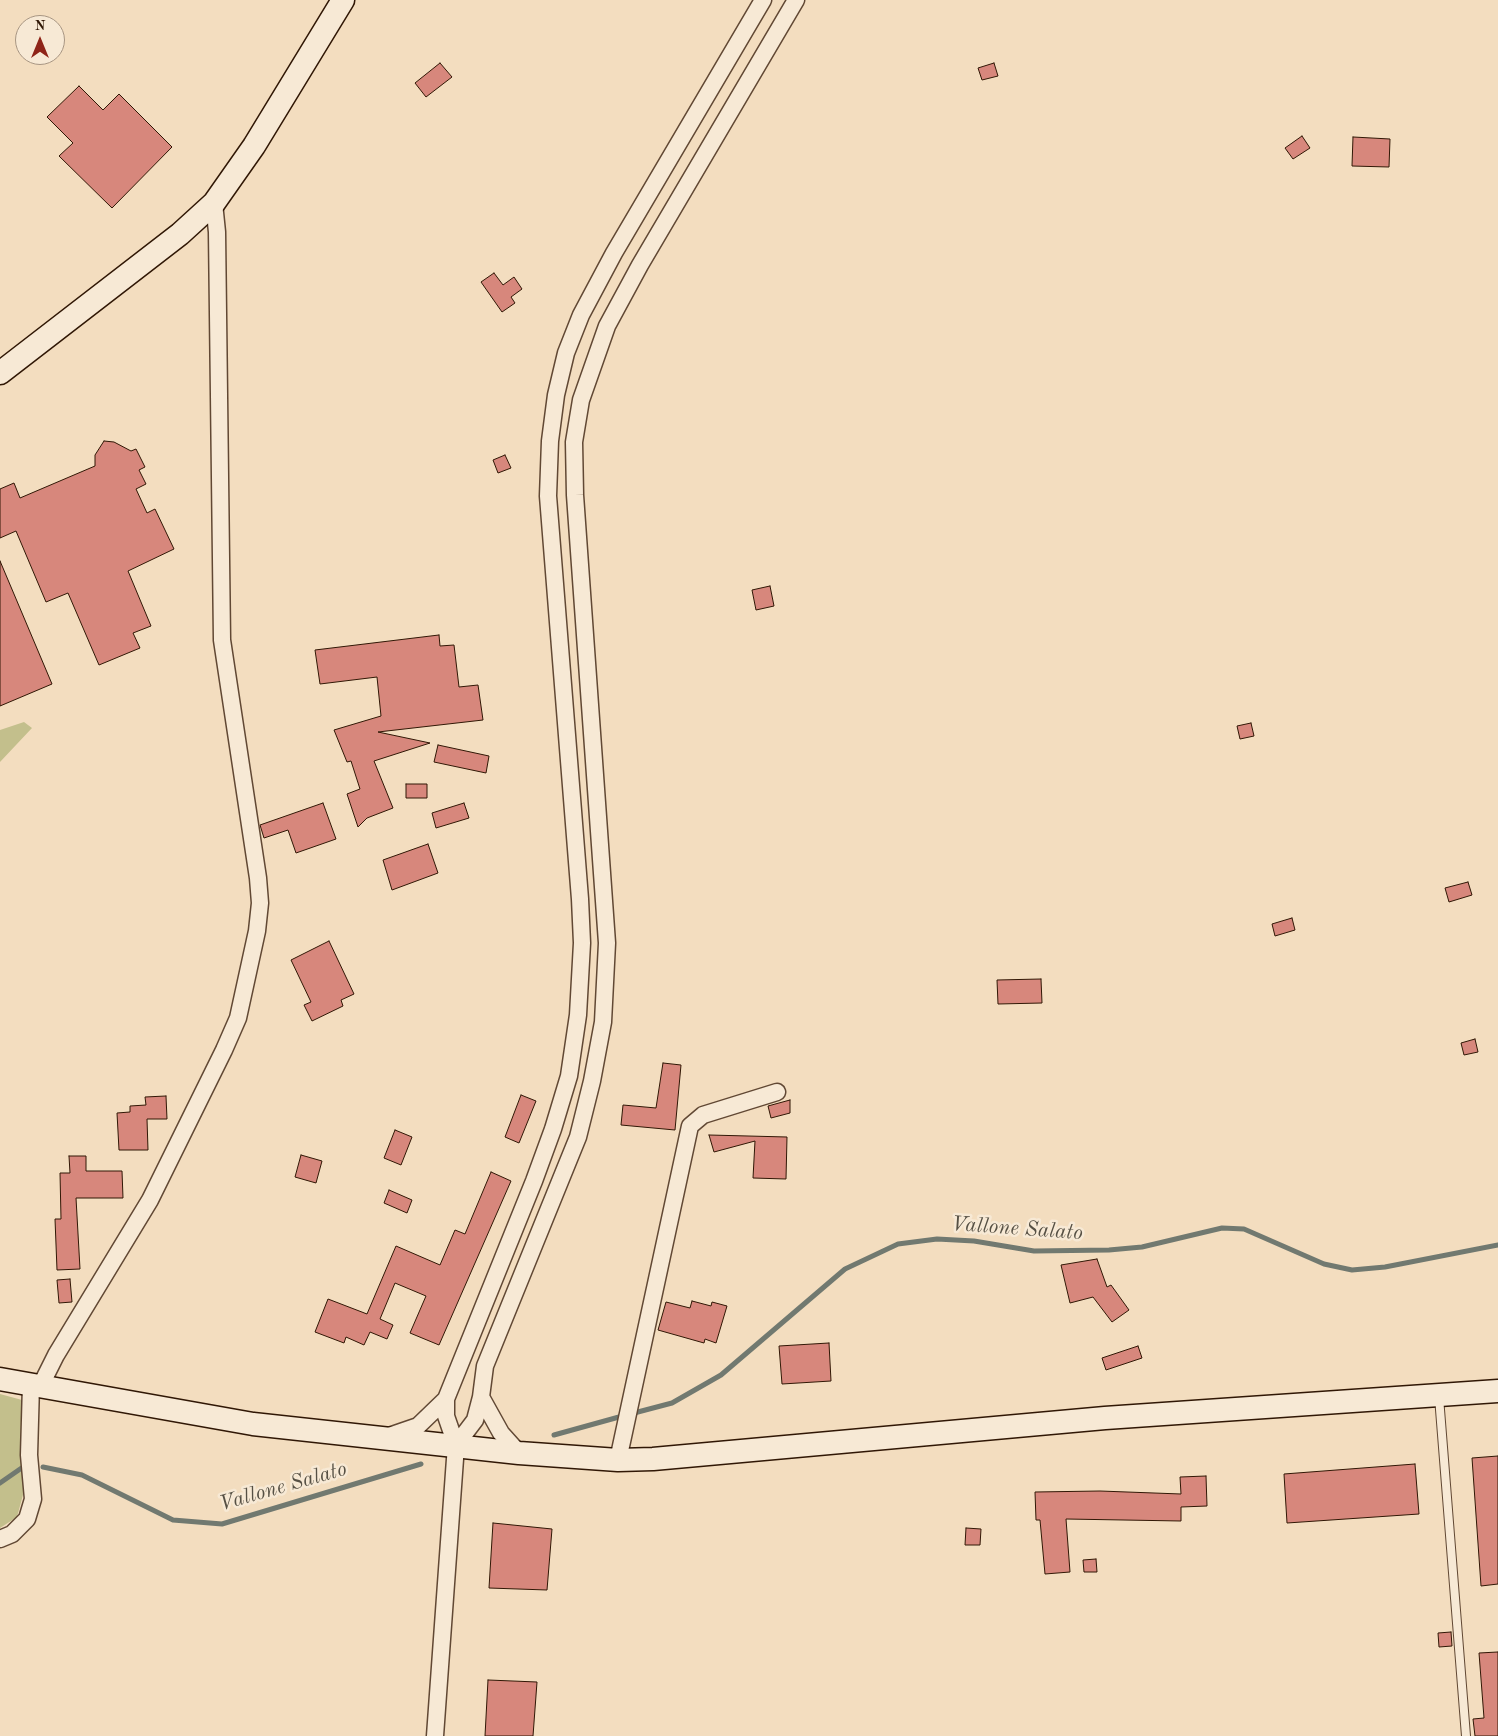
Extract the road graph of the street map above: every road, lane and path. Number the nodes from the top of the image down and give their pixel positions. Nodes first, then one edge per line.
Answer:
1 (343, 0) edge
2 (764, 0) edge
3 (796, 0) edge
4 (214, 203) junction
5 (0, 373) edge
6 (777, 1092) dead end
7 (0, 1379) edge
8 (36, 1386) junction
9 (1498, 1391) edge
10 (1439, 1395) junction
11 (481, 1397) junction
12 (446, 1399) junction
13 (381, 1439) junction
14 (456, 1445) junction
15 (518, 1453) junction
16 (618, 1460) junction
17 (0, 1539) edge
18 (435, 1736) edge
19 (1466, 1736) edge

1 - 4 main road
2 - 12 street
3 - 11 street
4 - 5 main road
4 - 8 street
6 - 16 street
7 - 8 main road
8 - 13 main road
8 - 17 street
9 - 10 main road
10 - 16 main road
10 - 19 lane
11 - 14 street
11 - 15 street
12 - 13 street
12 - 14 street
13 - 14 main road
14 - 15 main road
14 - 18 street
15 - 16 main road

